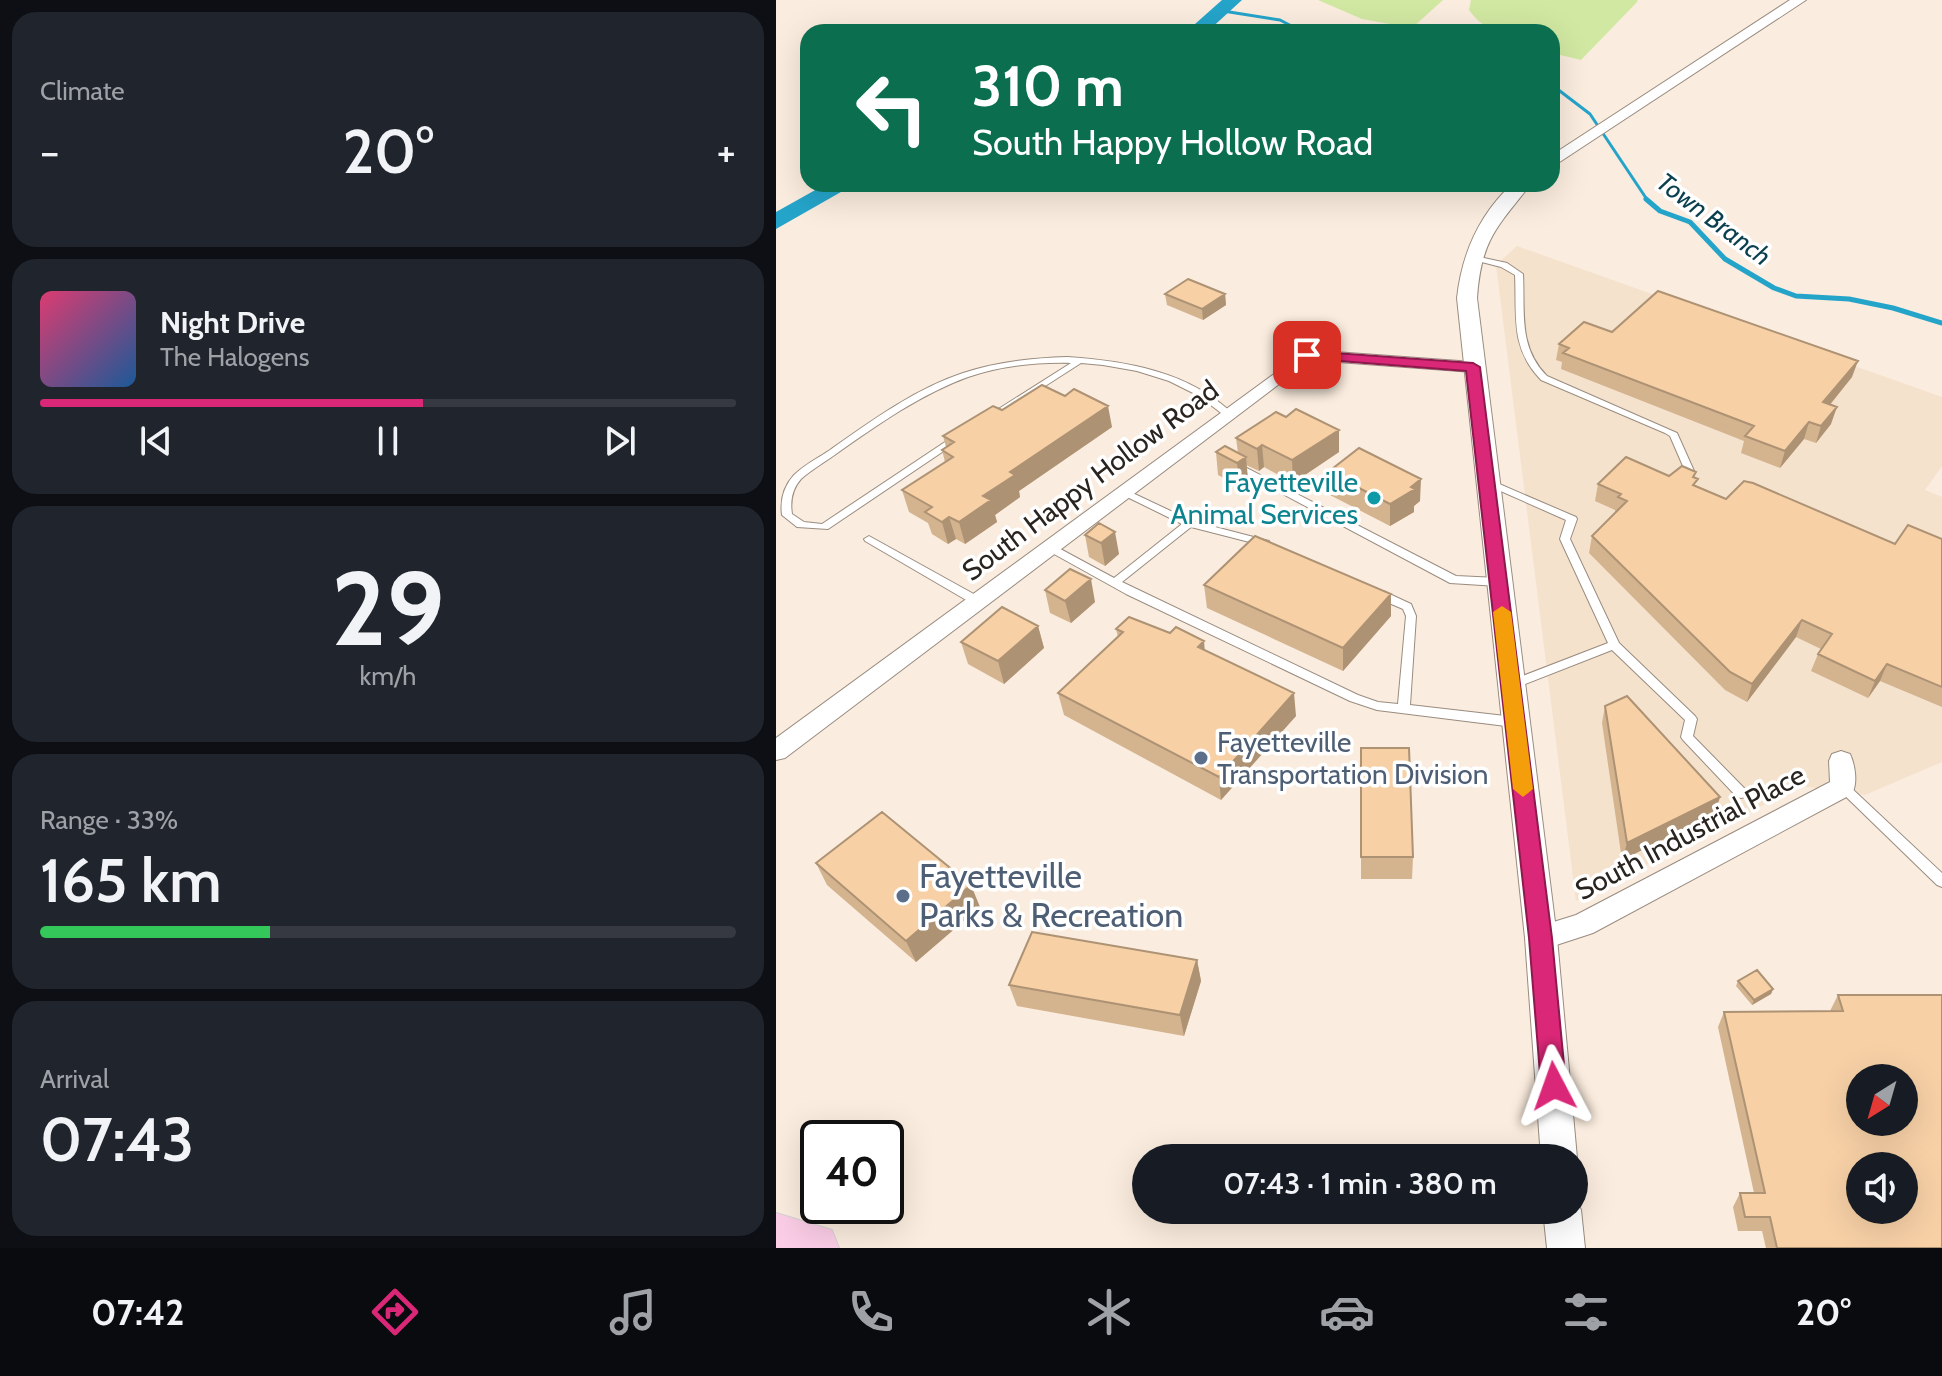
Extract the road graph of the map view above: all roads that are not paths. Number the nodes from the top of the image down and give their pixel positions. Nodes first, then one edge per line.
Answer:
1 (1799, 0) edge
2 (1560, 157) edge
3 (1514, 192) edge
4 (1473, 257) junction
5 (1079, 361) junction
6 (1473, 367) junction
7 (1228, 414) junction
8 (986, 420) edge
9 (962, 435) edge
10 (1217, 456) edge
11 (1689, 471) edge
12 (1487, 481) junction
13 (1124, 492) junction
14 (1189, 523) junction
15 (869, 539) dead end
16 (1049, 547) junction
17 (1281, 550) edge
18 (1498, 582) junction
19 (1114, 583) junction
20 (1367, 588) edge
21 (977, 601) junction
22 (1614, 645) junction
23 (1510, 685) junction
24 (1404, 707) junction
25 (1515, 722) junction
26 (776, 751) edge
27 (1842, 774) joint
28 (1741, 793) dead end
29 (1942, 881) edge
30 (1541, 938) junction
31 (1558, 1144) edge
32 (776, 1238) edge
33 (814, 1248) edge

1 - 2 street
3 - 4 street
4 - 6 street
4 - 11 lane
5 - 7 lane
5 - 8 lane
5 - 9 lane
6 - 7 street, South Happy Hollow Road
6 - 12 street
7 - 13 street, South Happy Hollow Road
10 - 18 lane
12 - 18 street
12 - 22 lane
13 - 14 lane
13 - 16 street, South Happy Hollow Road
14 - 17 lane
14 - 19 lane
15 - 21 lane
16 - 19 lane
16 - 21 street, South Happy Hollow Road
18 - 23 street
19 - 24 lane
20 - 24 lane
21 - 26 street, South Happy Hollow Road
22 - 23 lane
22 - 28 lane
23 - 25 street
24 - 25 lane
25 - 30 street
27 - 29 lane
27 - 30 street, South Industrial Place
30 - 31 street
32 - 33 main road

